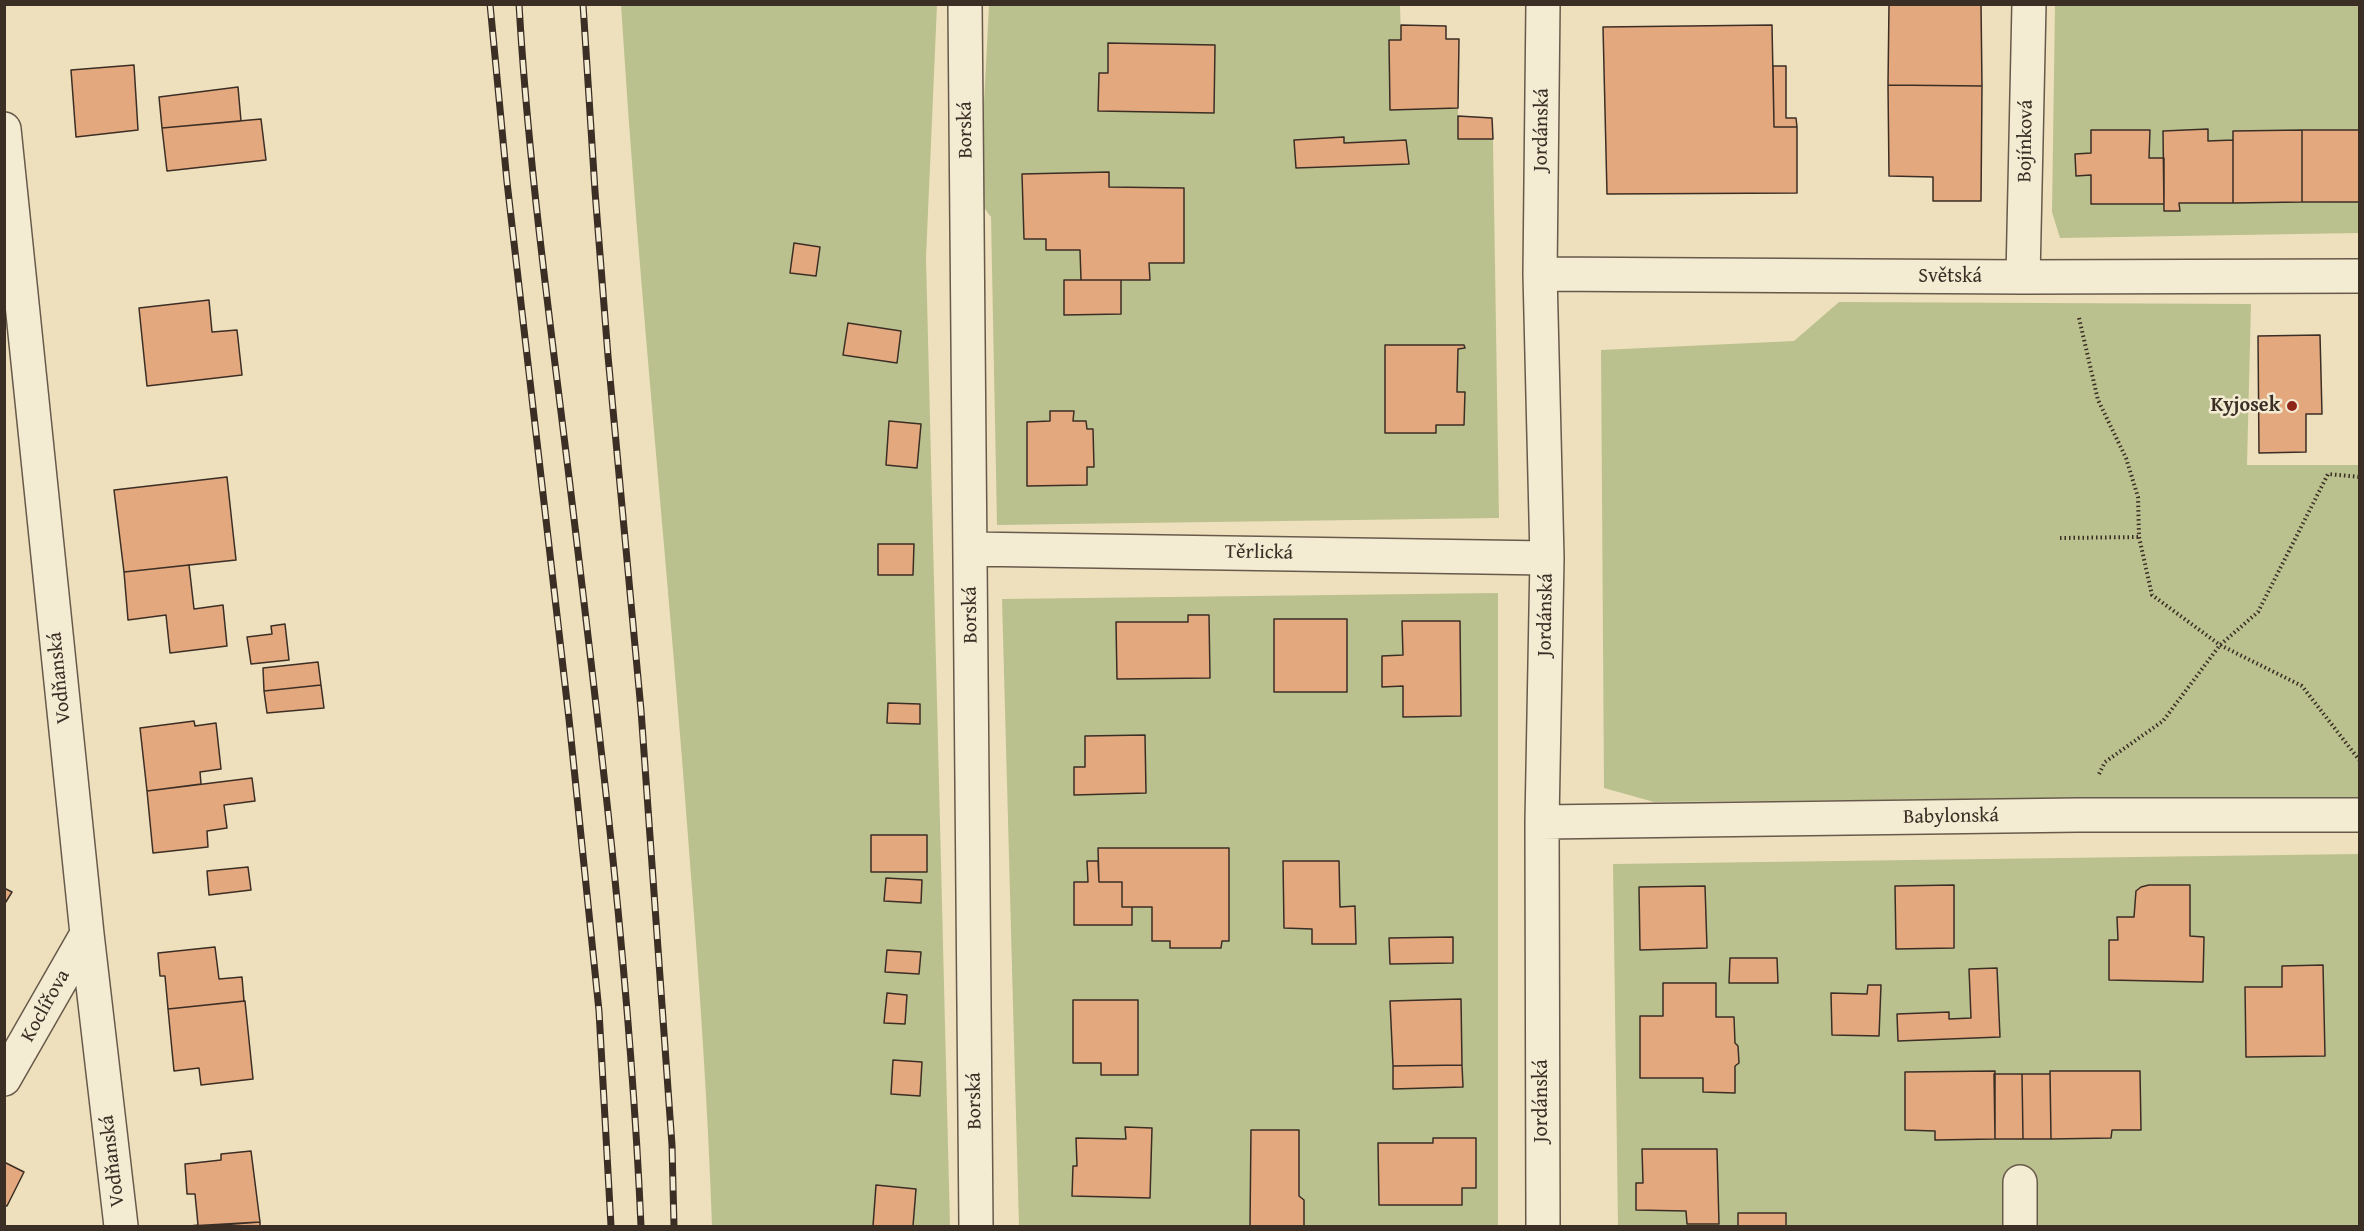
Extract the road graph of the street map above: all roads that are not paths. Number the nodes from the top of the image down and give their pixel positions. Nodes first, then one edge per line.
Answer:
1 (965, 4) edge
2 (1543, 4) edge
3 (2030, 4) edge
4 (4, 129) edge
5 (1540, 274) junction
6 (2360, 276) edge
7 (2024, 277) junction
8 (970, 549) junction
9 (1547, 558) junction
10 (2360, 815) edge
11 (1542, 822) junction
12 (87, 934) junction
13 (4, 1079) edge
14 (2020, 1182) dead end
15 (121, 1227) edge
16 (976, 1227) edge
17 (1543, 1227) edge
18 (2020, 1227) edge

1 - 8 street, Borská
2 - 5 street, Jordánská
3 - 7 street, Bojínková
4 - 12 street, Vodňanská
5 - 7 street, Světská
5 - 9 street, Jordánská
6 - 7 street, Světská
8 - 9 street, Těrlická
8 - 16 street, Borská
9 - 11 street, Jordánská
10 - 11 street, Babylonská
11 - 17 street, Jordánská
12 - 13 street, Koclířova
12 - 15 street, Vodňanská
14 - 18 street

